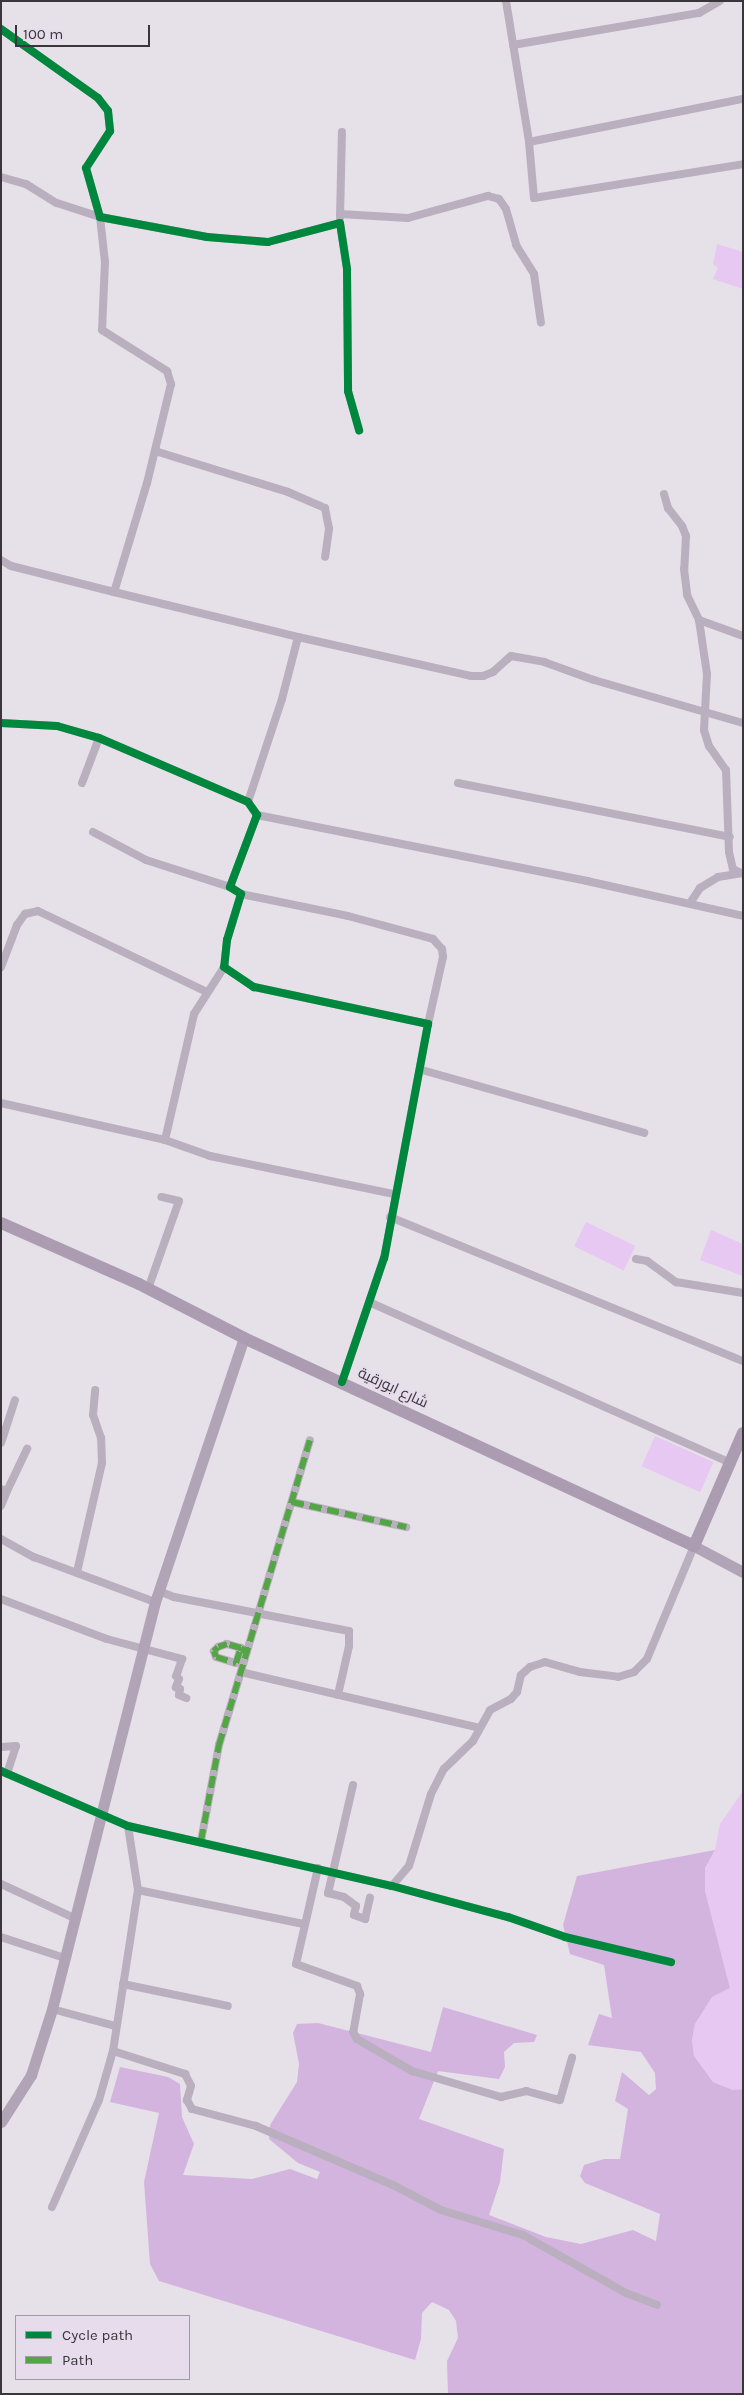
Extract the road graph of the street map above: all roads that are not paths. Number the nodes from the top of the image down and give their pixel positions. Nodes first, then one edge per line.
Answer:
1 (506, 1) edge
2 (720, 1) edge
3 (1, 28) edge
4 (513, 45) junction
5 (743, 99) edge
6 (342, 132) dead end
7 (529, 142) junction
8 (743, 164) edge
9 (1, 177) edge
10 (340, 214) junction
11 (100, 217) junction
12 (340, 223) junction
13 (541, 323) dead end
14 (359, 430) dead end
15 (155, 451) junction
16 (664, 494) dead end
17 (325, 557) dead end
18 (1, 560) edge
19 (114, 592) junction
20 (699, 620) junction
21 (743, 636) edge
22 (298, 637) junction
23 (704, 714) junction
24 (1, 723) edge
25 (743, 723) edge
26 (99, 738) junction
27 (82, 783) dead end
28 (458, 783) dead end
29 (248, 802) junction
30 (258, 815) junction
31 (93, 832) dead end
32 (730, 836) junction
33 (741, 874) edge
34 (230, 887) junction
35 (241, 894) junction
36 (690, 904) junction
37 (743, 916) edge
38 (1, 967) edge
39 (224, 967) junction
40 (207, 992) junction
41 (428, 1024) junction
42 (422, 1070) junction
43 (1, 1102) edge
44 (644, 1133) dead end
45 (165, 1140) junction
46 (394, 1194) junction
47 (161, 1197) dead end
48 (390, 1217) junction
49 (1, 1224) edge
50 (636, 1259) dead end
51 (148, 1288) junction
52 (743, 1293) edge
53 (369, 1302) junction
54 (244, 1338) junction
55 (743, 1361) edge
56 (342, 1382) junction
57 (94, 1390) dead end
58 (15, 1400) dead end
59 (743, 1433) edge
60 (310, 1440) dead end
61 (1, 1443) edge
62 (28, 1449) dead end
63 (730, 1463) junction
64 (4, 1490) edge
65 (292, 1502) junction
66 (1, 1506) edge
67 (406, 1527) dead end
68 (1, 1539) edge
69 (694, 1546) junction
70 (77, 1572) junction
71 (743, 1572) edge
72 (159, 1591) junction
73 (1, 1599) edge
74 (155, 1602) junction
75 (259, 1613) junction
76 (143, 1648) junction
77 (241, 1672) junction
78 (338, 1695) junction
79 (186, 1698) dead end
80 (480, 1728) junction
81 (1, 1748) edge
82 (4, 1773) edge
83 (352, 1785) dead end
84 (99, 1815) junction
85 (128, 1826) junction
86 (201, 1841) junction
87 (318, 1868) junction
88 (333, 1871) junction
89 (1, 1884) edge
90 (392, 1886) junction
91 (138, 1890) junction
92 (370, 1898) dead end
93 (74, 1918) junction
94 (304, 1924) junction
95 (1, 1937) edge
96 (64, 1958) junction
97 (671, 1962) dead end
98 (123, 1984) junction
99 (228, 2006) dead end
100 (52, 2009) junction
101 (116, 2026) junction
102 (113, 2052) junction
103 (572, 2058) dead end
104 (1, 2122) edge
105 (52, 2207) dead end
106 (656, 2305) dead end

1 - 4 street
2 - 4 street
3 - 11 street
4 - 7 street
5 - 7 street
6 - 10 street
7 - 8 street
9 - 11 street
10 - 12 street
10 - 13 street
11 - 12 street
11 - 15 street
12 - 14 street
15 - 17 street
15 - 19 street
16 - 20 street
18 - 19 street
19 - 22 street
20 - 21 street
20 - 23 street
22 - 23 street
22 - 29 street
23 - 25 street
23 - 32 street
24 - 26 street
26 - 27 street
26 - 29 street
28 - 32 street
29 - 30 street
30 - 34 street
30 - 36 street
31 - 34 street
32 - 33 street
33 - 36 street
34 - 35 street
35 - 39 street
35 - 41 street
36 - 37 street
38 - 40 street
39 - 40 street
39 - 41 street
40 - 45 street
41 - 42 street
42 - 44 street
42 - 46 street
43 - 45 street
45 - 46 street
46 - 48 street
47 - 51 street
48 - 53 street
48 - 55 street
49 - 51 main road, شارع ابورقية
50 - 52 street
51 - 54 main road, شارع ابورقية
53 - 56 street
53 - 63 street
54 - 56 main road, شارع ابورقية
54 - 72 main road
56 - 69 main road, شارع ابورقية
57 - 70 street
58 - 61 street
59 - 63 main road
60 - 65 street
62 - 64 street
63 - 69 main road
64 - 66 street
65 - 67 street
65 - 75 street
68 - 70 street
69 - 71 main road, شارع ابورقية
69 - 80 street
70 - 74 street
72 - 74 main road
72 - 75 street
73 - 76 street
74 - 76 main road
75 - 77 street
75 - 78 street
76 - 79 street
76 - 84 main road
77 - 78 street
77 - 86 street
78 - 80 street
80 - 90 street
81 - 82 street
82 - 84 street
83 - 88 street
84 - 85 street
84 - 93 main road
85 - 86 street
85 - 91 street
86 - 87 street
87 - 88 street
87 - 94 street
88 - 90 street
88 - 92 street
89 - 93 street
90 - 97 street
91 - 94 street
91 - 98 street
93 - 96 main road
94 - 103 street
95 - 96 street
96 - 100 main road
98 - 99 street
98 - 101 street
100 - 101 street
100 - 104 main road
101 - 102 street
102 - 105 street
102 - 106 street

